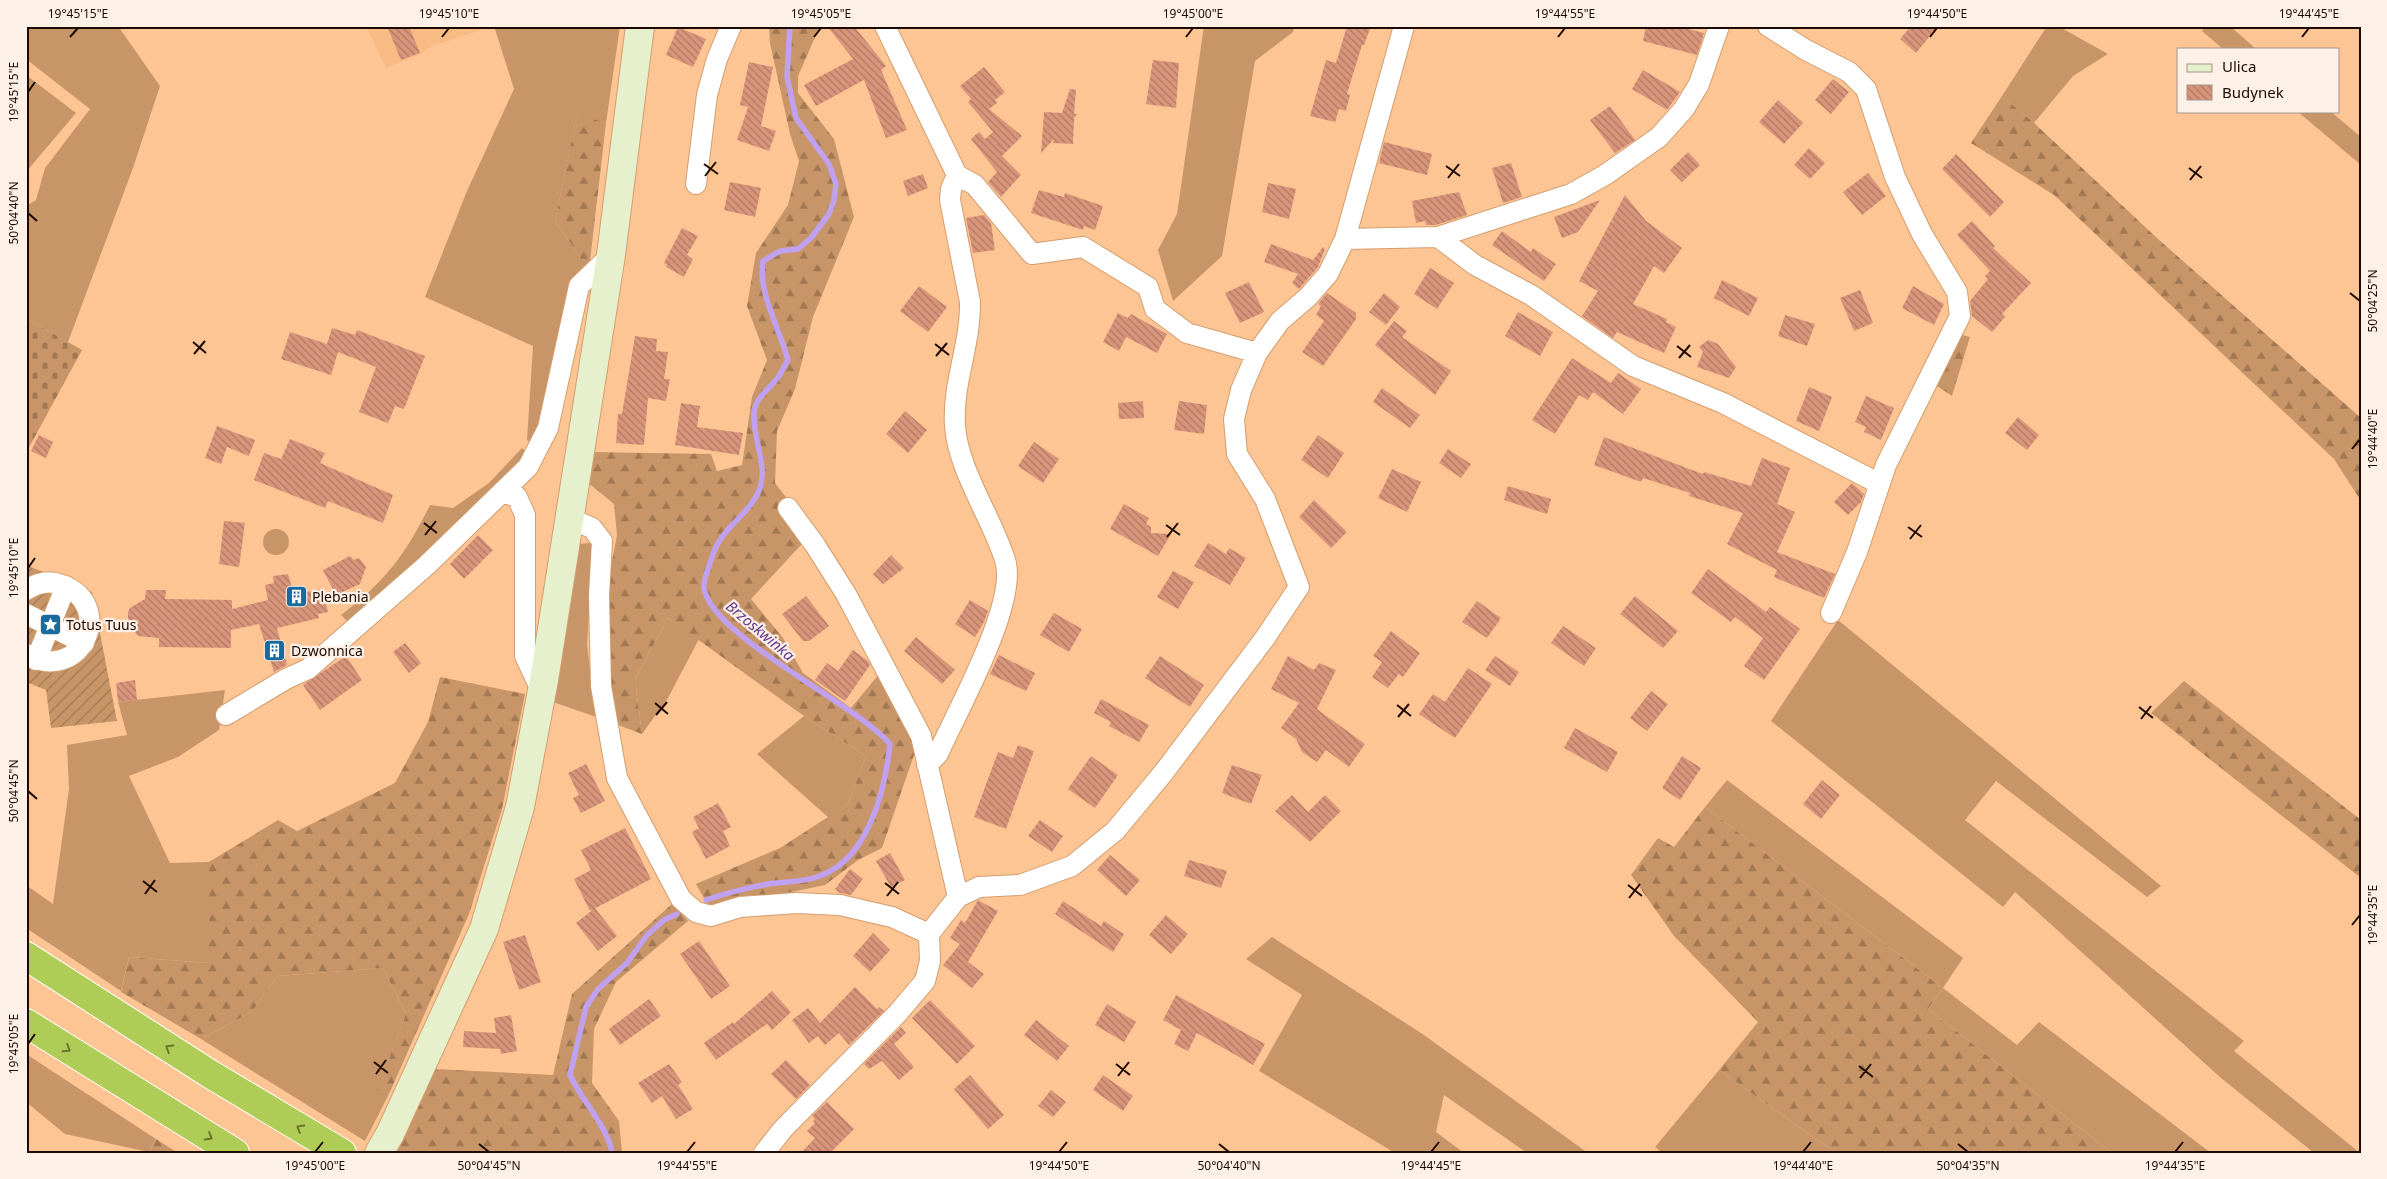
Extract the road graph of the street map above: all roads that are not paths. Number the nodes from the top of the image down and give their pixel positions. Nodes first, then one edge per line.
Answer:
1 (640, 26) edge
2 (731, 26) edge
3 (885, 26) edge
4 (1404, 26) edge
5 (1719, 26) edge
6 (1768, 26) edge
7 (957, 175) junction
8 (696, 184) dead end
9 (1438, 237) junction
10 (1345, 239) junction
11 (611, 255) junction
12 (1257, 354) junction
13 (1878, 483) junction
14 (502, 492) junction
15 (788, 508) dead end
16 (569, 518) junction
17 (66, 586) junction
18 (26, 590) edge
19 (1831, 613) dead end
20 (26, 614) edge
21 (50, 625) junction
22 (84, 643) junction
23 (31, 657) edge
24 (542, 692) junction
25 (226, 714) dead end
26 (927, 765) junction
27 (958, 897) junction
28 (929, 934) junction
29 (26, 956) edge
30 (26, 1023) edge
31 (235, 1153) edge
32 (342, 1153) edge
33 (379, 1153) edge
34 (764, 1153) edge

1 - 11 street
2 - 8 street
3 - 7 street
4 - 10 street
5 - 9 street
6 - 13 street
7 - 12 street
7 - 26 street
9 - 10 street
9 - 13 street
10 - 12 street
11 - 14 street
11 - 16 street
12 - 27 street
13 - 19 street
14 - 24 street
14 - 25 street
15 - 26 street
16 - 24 street
16 - 28 street
17 - 18 street
17 - 21 street
17 - 22 street
20 - 21 street
21 - 22 street
21 - 23 street
22 - 23 street
24 - 33 street
26 - 27 street
27 - 28 street
28 - 34 street
32 -> 29 highway
30 -> 31 highway

